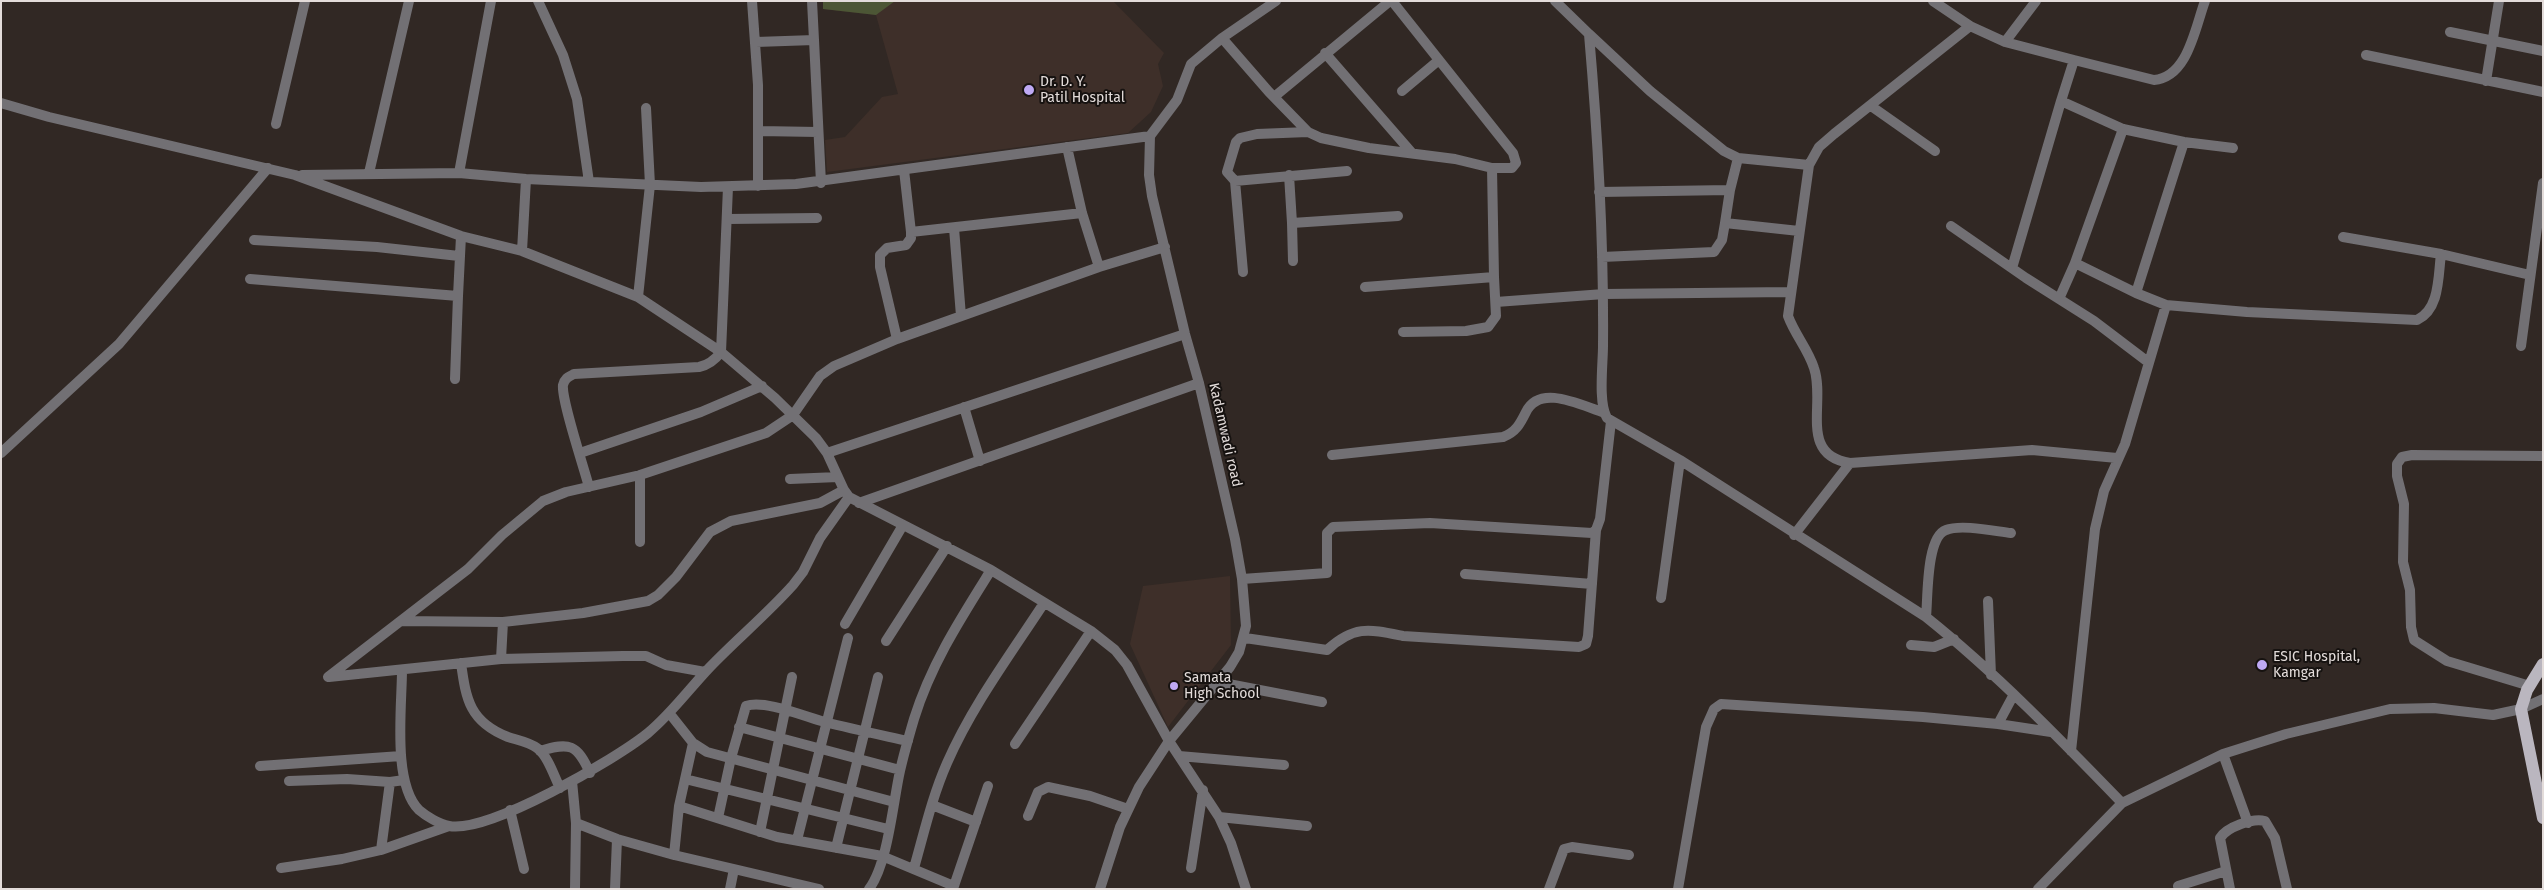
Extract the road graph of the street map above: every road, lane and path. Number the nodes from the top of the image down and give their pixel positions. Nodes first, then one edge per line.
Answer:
1 (305, 1) edge
2 (409, 1) edge
3 (491, 1) edge
4 (538, 1) edge
5 (752, 1) edge
6 (812, 1) edge
7 (1276, 1) edge
8 (1391, 1) edge
9 (1555, 1) edge
10 (1933, 1) edge
11 (2036, 1) edge
12 (2205, 1) edge
13 (2499, 1) edge
14 (1970, 26) junction
15 (2450, 32) dead end
16 (1589, 34) junction
17 (1222, 38) junction
18 (814, 40) junction
19 (2493, 41) junction
20 (756, 42) junction
21 (2005, 42) junction
22 (2543, 51) edge
23 (1325, 53) junction
24 (2366, 55) dead end
25 (1439, 60) junction
26 (2074, 60) junction
27 (2486, 82) junction
28 (1402, 91) dead end
29 (2543, 92) edge
30 (1274, 97) junction
31 (2061, 101) junction
32 (1, 103) edge
33 (1871, 106) junction
34 (646, 108) dead end
35 (276, 124) dead end
36 (2123, 129) junction
37 (759, 131) junction
38 (818, 132) junction
39 (1308, 132) junction
40 (1150, 136) junction
41 (2184, 142) junction
42 (1067, 147) junction
43 (2233, 148) dead end
44 (1935, 151) dead end
45 (1412, 153) junction
46 (1738, 158) junction
47 (1809, 165) junction
48 (268, 168) junction
49 (1492, 168) junction
50 (904, 170) junction
51 (1347, 171) dead end
52 (369, 173) junction
53 (459, 173) junction
54 (295, 175) junction
55 (1290, 175) junction
56 (526, 179) junction
57 (1235, 181) junction
58 (589, 182) junction
59 (821, 183) junction
60 (2543, 183) edge
61 (650, 185) junction
62 (758, 186) junction
63 (728, 187) junction
64 (1730, 190) junction
65 (1599, 192) junction
66 (1082, 212) junction
67 (1398, 216) dead end
68 (817, 218) dead end
69 (728, 219) junction
70 (1292, 223) junction
71 (1725, 224) junction
72 (1951, 226) dead end
73 (954, 228) junction
74 (1800, 231) junction
75 (911, 232) junction
76 (461, 236) junction
77 (2343, 237) dead end
78 (254, 240) dead end
79 (1165, 247) junction
80 (522, 251) junction
81 (2441, 254) junction
82 (459, 256) junction
83 (1602, 257) junction
84 (1294, 261) dead end
85 (2075, 263) junction
86 (1099, 267) junction
87 (2012, 268) junction
88 (1243, 272) dead end
89 (2530, 275) junction
90 (1494, 277) junction
91 (250, 279) dead end
92 (1365, 287) dead end
93 (1790, 292) junction
94 (2136, 293) junction
95 (1604, 294) junction
96 (458, 296) junction
97 (638, 297) junction
98 (2059, 298) junction
99 (1496, 302) junction
100 (2166, 305) junction
101 (962, 316) junction
102 (1403, 332) dead end
103 (1185, 334) junction
104 (897, 339) junction
105 (2521, 346) dead end
106 (721, 352) junction
107 (2148, 362) junction
108 (455, 379) dead end
109 (1200, 383) junction
110 (762, 386) junction
111 (964, 407) junction
112 (793, 415) junction
113 (1608, 417) junction
114 (1, 453) edge
115 (580, 453) junction
116 (827, 453) junction
117 (1332, 455) dead end
118 (2543, 456) edge
119 (2118, 458) junction
120 (1680, 460) junction
121 (980, 461) junction
122 (1850, 463) junction
123 (640, 475) junction
124 (838, 477) junction
125 (790, 479) dead end
126 (589, 487) junction
127 (846, 494) junction
128 (859, 503) junction
129 (903, 525) junction
130 (1596, 530) junction
131 (2011, 533) dead end
132 (1794, 535) junction
133 (640, 542) dead end
134 (947, 546) junction
135 (991, 570) junction
136 (1465, 574) dead end
137 (1242, 579) junction
138 (1592, 584) junction
139 (1661, 598) dead end
140 (1988, 601) dead end
141 (1044, 603) junction
142 (1926, 617) junction
143 (401, 621) junction
144 (503, 622) junction
145 (846, 624) dead end
146 (1091, 631) junction
147 (848, 638) dead end
148 (1245, 638) junction
149 (1954, 640) junction
150 (886, 641) dead end
151 (1911, 645) dead end
152 (501, 660) junction
153 (461, 663) junction
154 (2543, 664) edge
155 (402, 670) junction
156 (705, 672) junction
157 (1991, 675) junction
158 (792, 677) dead end
159 (878, 677) dead end
160 (1218, 682) junction
161 (2530, 686) junction
162 (2013, 696) junction
163 (2543, 699) edge
164 (1322, 702) dead end
165 (2521, 708) junction
166 (785, 710) junction
167 (670, 714) junction
168 (826, 722) junction
169 (1998, 724) junction
170 (739, 728) junction
171 (864, 731) junction
172 (2051, 732) junction
173 (779, 740) junction
174 (908, 741) junction
175 (1169, 742) junction
176 (693, 744) junction
177 (1015, 744) dead end
178 (819, 750) junction
179 (540, 751) junction
180 (2071, 751) junction
181 (2224, 754) junction
182 (401, 756) junction
183 (1179, 756) junction
184 (731, 758) junction
185 (857, 760) junction
186 (260, 766) dead end
187 (1284, 766) dead end
188 (773, 770) junction
189 (900, 770) junction
190 (590, 773) junction
191 (404, 780) junction
192 (685, 780) junction
193 (811, 780) junction
194 (289, 781) dead end
195 (572, 781) junction
196 (390, 782) junction
197 (988, 786) dead end
198 (560, 788) junction
199 (725, 789) junction
200 (850, 790) junction
201 (1203, 790) junction
202 (767, 799) junction
203 (894, 802) junction
204 (2122, 803) junction
205 (932, 805) junction
206 (679, 806) junction
207 (805, 808) junction
208 (1128, 809) junction
209 (510, 810) junction
210 (1028, 816) dead end
211 (1219, 816) junction
212 (718, 818) junction
213 (843, 818) junction
214 (2543, 818) edge
215 (976, 822) junction
216 (576, 823) junction
217 (2248, 823) junction
218 (449, 826) junction
219 (1308, 826) dead end
220 (888, 829) junction
221 (760, 832) junction
222 (617, 839) junction
223 (797, 840) junction
224 (836, 848) junction
225 (380, 850) junction
226 (674, 855) junction
227 (1628, 855) dead end
228 (882, 856) junction
229 (281, 868) dead end
230 (914, 868) junction
231 (1191, 868) dead end
232 (524, 869) dead end
233 (734, 869) junction
234 (2226, 870) junction
235 (2178, 886) dead end
236 (954, 888) edge
237 (575, 889) edge
238 (615, 889) edge
239 (730, 889) edge
240 (819, 889) edge
241 (869, 889) edge
242 (1100, 889) edge
243 (1246, 889) edge
244 (1549, 889) edge
245 (1678, 889) edge
246 (2038, 889) edge
247 (2230, 889) edge
248 (2287, 889) edge

1 - 35 street
2 - 52 street
3 - 53 street
4 - 58 street
5 - 20 street
6 - 18 street
7 - 17 street
8 - 23 street
8 - 25 street
9 - 16 street
10 - 14 street
11 - 21 street
12 - 26 street
13 - 19 street
14 - 21 street
14 - 33 street
15 - 19 street
16 - 46 street
16 - 65 street
17 - 30 street
17 - 40 street
18 - 20 street
18 - 38 street
19 - 22 street
19 - 27 street
20 - 37 street
21 - 26 street
23 - 30 street
23 - 45 street
24 - 27 street
25 - 28 street
25 - 49 street
26 - 31 street
27 - 29 street
30 - 39 street
31 - 36 street
31 - 87 street
32 - 48 street
33 - 44 street
33 - 47 street
34 - 61 street
36 - 41 street
36 - 85 street
37 - 38 street
37 - 62 street
38 - 59 street
39 - 45 street
39 - 57 street
40 - 42 street
40 - 79 street, Kadamwadi road
41 - 43 street
41 - 94 street
42 - 50 street
42 - 66 street
45 - 49 street
46 - 47 street
46 - 64 street
47 - 74 street
48 - 54 street
48 - 114 street
49 - 90 street
50 - 59 street
50 - 75 street
51 - 55 street
52 - 53 street
52 - 54 street
53 - 56 street
54 - 76 street
55 - 57 street
55 - 70 street
56 - 58 street
56 - 80 street
57 - 88 street
58 - 61 street
59 - 62 street
60 - 89 street
61 - 63 street
61 - 97 street
62 - 63 street
63 - 69 street
64 - 65 street
64 - 71 street
65 - 83 street
66 - 73 street
66 - 86 street
67 - 70 street
68 - 69 street
69 - 106 street
70 - 84 street
71 - 74 street
71 - 83 street
72 - 87 street
73 - 75 street
73 - 101 street
74 - 93 street
75 - 104 street
76 - 80 street
76 - 82 street
77 - 81 street
78 - 82 street
79 - 86 street
79 - 103 street, Kadamwadi road
80 - 97 street
81 - 89 street
81 - 100 street
82 - 96 street
83 - 95 street
85 - 94 street
85 - 98 street
86 - 101 street
87 - 98 street
89 - 105 street
90 - 92 street
90 - 99 street
91 - 96 street
93 - 95 street
93 - 122 street
94 - 100 street
95 - 99 street
95 - 113 street
96 - 108 street
97 - 106 street
98 - 107 street
99 - 102 street
100 - 107 street
101 - 104 street
103 - 109 street, Kadamwadi road
103 - 111 street
104 - 112 street
106 - 110 street
106 - 115 street
107 - 119 street
109 - 121 street
109 - 137 street, Kadamwadi road
110 - 112 street
110 - 115 street
111 - 116 street
111 - 121 street
112 - 116 street
112 - 123 street
113 - 117 street
113 - 120 street
113 - 130 street
115 - 126 street
116 - 124 street
118 - 161 street
119 - 122 street
119 - 180 street
120 - 132 street
120 - 139 street
121 - 128 street
122 - 132 street
123 - 126 street
123 - 133 street
124 - 125 street
124 - 127 street
126 - 143 street
127 - 128 street
127 - 144 street
127 - 156 street
128 - 129 street
129 - 134 street
129 - 145 street
130 - 137 street
130 - 138 street
131 - 142 street
132 - 142 street
134 - 135 street
134 - 150 street
135 - 141 street
135 - 174 street
136 - 138 street
137 - 148 street, Kadamwadi road
138 - 148 street
140 - 157 street
141 - 146 street
141 - 205 street
142 - 149 street
143 - 144 street
143 - 155 street
144 - 152 street
146 - 175 street
146 - 177 street
147 - 168 street
148 - 160 street
149 - 151 street
149 - 157 street
152 - 153 street
152 - 156 street
153 - 155 street
153 - 179 street
154 - 161 main road
155 - 182 street
156 - 167 street
157 - 162 street
158 - 166 street
159 - 171 street
160 - 164 street
160 - 175 street
161 - 165 main road
162 - 169 street
162 - 172 street
163 - 165 street
165 - 181 street
165 - 214 main road
166 - 168 street
166 - 170 street
166 - 173 street
167 - 176 street
167 - 190 street
168 - 171 street
168 - 178 street
169 - 172 street
169 - 245 street
170 - 173 street
170 - 184 street
171 - 174 street
171 - 185 street
172 - 180 street
173 - 178 street
173 - 188 street
174 - 189 street
175 - 183 street
175 - 208 street
176 - 184 street
176 - 192 street
178 - 185 street
178 - 193 street
179 - 190 street
179 - 198 street
180 - 204 street
181 - 204 street
181 - 217 street
182 - 186 street
182 - 191 street
183 - 187 street
183 - 201 street
184 - 188 street
184 - 199 street
185 - 189 street
185 - 200 street
188 - 193 street
188 - 202 street
189 - 203 street
190 - 195 street
191 - 196 street
191 - 218 street
192 - 199 street
192 - 206 street
193 - 200 street
193 - 207 street
194 - 196 street
195 - 198 street
195 - 216 street
196 - 225 street
197 - 215 street
198 - 209 street
199 - 202 street
199 - 212 street
200 - 203 street
200 - 213 street
201 - 211 street
201 - 231 street
202 - 207 street
202 - 221 street
203 - 220 street
204 - 246 street
205 - 215 street
205 - 230 street
206 - 212 street
206 - 226 street
207 - 213 street
207 - 223 street
208 - 210 street
208 - 242 street
209 - 218 street
209 - 232 street
211 - 219 street
211 - 243 street
212 - 221 street
213 - 220 street
213 - 224 street
215 - 236 street
216 - 222 street
216 - 237 street
217 - 234 street
217 - 248 street
218 - 225 street
220 - 228 street
221 - 223 street
222 - 226 street
222 - 238 street
223 - 224 street
224 - 228 street
225 - 229 street
226 - 233 street
227 - 244 street
228 - 230 street
228 - 241 street
230 - 236 street
233 - 239 street
233 - 240 street
234 - 235 street
234 - 247 street

